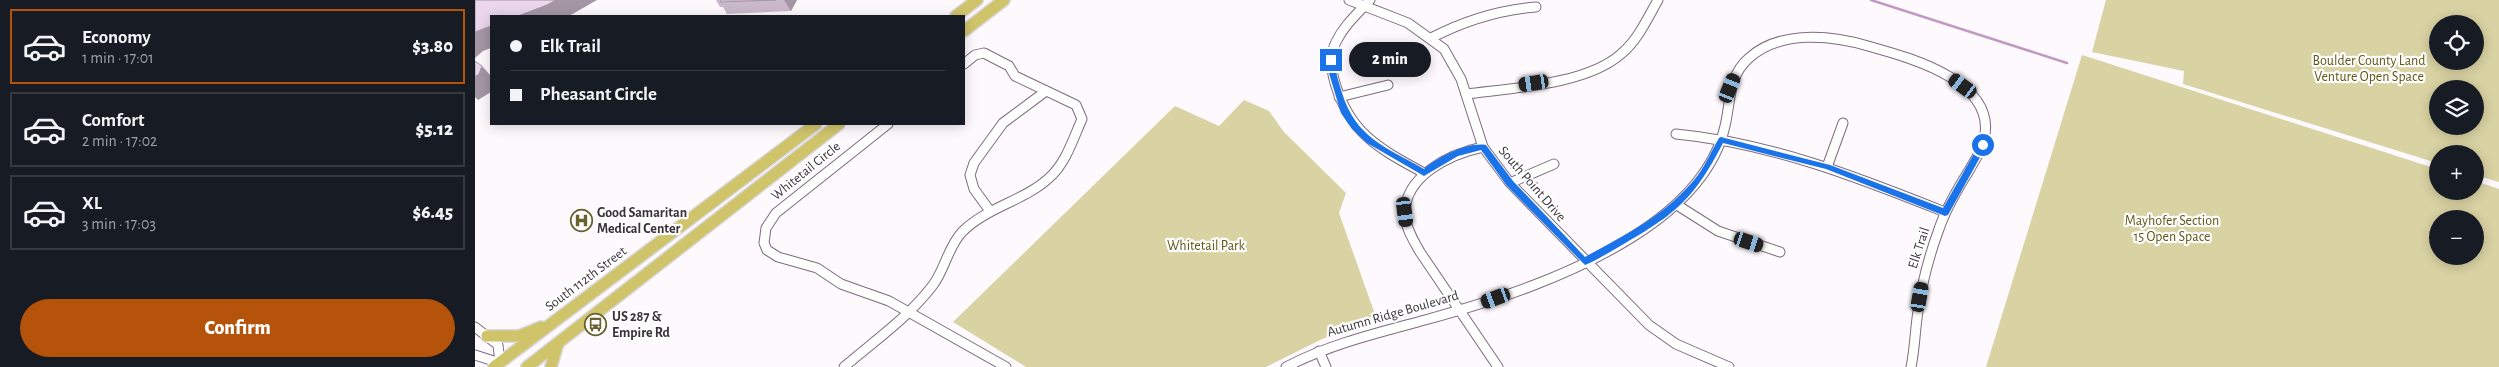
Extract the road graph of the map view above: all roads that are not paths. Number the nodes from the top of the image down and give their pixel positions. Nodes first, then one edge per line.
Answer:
1 (977, 0) edge
2 (991, 0) edge
3 (1005, 0) edge
4 (1349, 0) edge
5 (1658, 0) edge
6 (1367, 3) edge
7 (1536, 7) dead end
8 (957, 15) edge
9 (965, 21) edge
10 (965, 30) edge
11 (1431, 38) junction
12 (965, 63) edge
13 (1388, 85) dead end
14 (1045, 91) junction
15 (1467, 94) junction
16 (1339, 97) junction
17 (1843, 122) dead end
18 (814, 125) edge
19 (838, 125) edge
20 (887, 125) edge
21 (1675, 134) dead end
22 (1721, 140) junction
23 (1483, 147) junction
24 (1554, 164) dead end
25 (1827, 167) junction
26 (1424, 173) junction
27 (1510, 184) junction
28 (1677, 205) junction
29 (990, 211) junction
30 (1945, 212) junction
31 (1780, 252) dead end
32 (1585, 262) junction
33 (1459, 310) junction
34 (907, 311) junction
35 (559, 318) junction
36 (475, 327) edge
37 (487, 336) junction
38 (558, 343) junction
39 (1319, 351) junction
40 (475, 355) edge
41 (500, 366) edge
42 (1003, 366) edge
43 (527, 367) edge
44 (551, 367) edge
45 (844, 367) edge
46 (1286, 367) edge
47 (1326, 367) edge
48 (1498, 367) edge
49 (1729, 367) edge
50 (1911, 367) edge

1 - 8 main road
2 - 9 main road
3 - 10 main road
4 - 6 street, South Point Drive
5 - 15 street
6 - 11 street, South Point Drive
6 - 16 street
7 - 11 street
11 - 15 street, South Point Drive
12 - 14 street
13 - 16 street
14 - 29 street
14 - 29 street
15 - 23 street, South Point Drive
16 - 26 street
17 - 25 street
18 - 35 main road, South 112th Street
19 - 38 main road
20 - 34 street, Whitetail Circle
21 - 22 street
22 - 25 street
22 - 28 street, Autumn Ridge Boulevard
22 - 30 street, Elk Trail
23 - 26 street
23 - 27 street, South Point Drive
24 - 27 street
25 - 30 street
26 - 33 street
27 - 32 street, South Point Drive
28 - 31 street
28 - 32 street, Autumn Ridge Boulevard
29 - 34 street
30 - 50 street, Elk Trail
32 - 33 street, Autumn Ridge Boulevard
32 - 49 street
33 - 39 street, Autumn Ridge Boulevard
33 - 48 street
34 - 42 street, Whitetail Circle
34 - 45 street
35 - 37 main road
35 - 41 main road, South 112th Street
36 - 37 street
37 - 41 street
38 - 43 main road
38 - 44 main road
39 - 46 street, Autumn Ridge Boulevard
39 - 47 street
40 - 41 street

